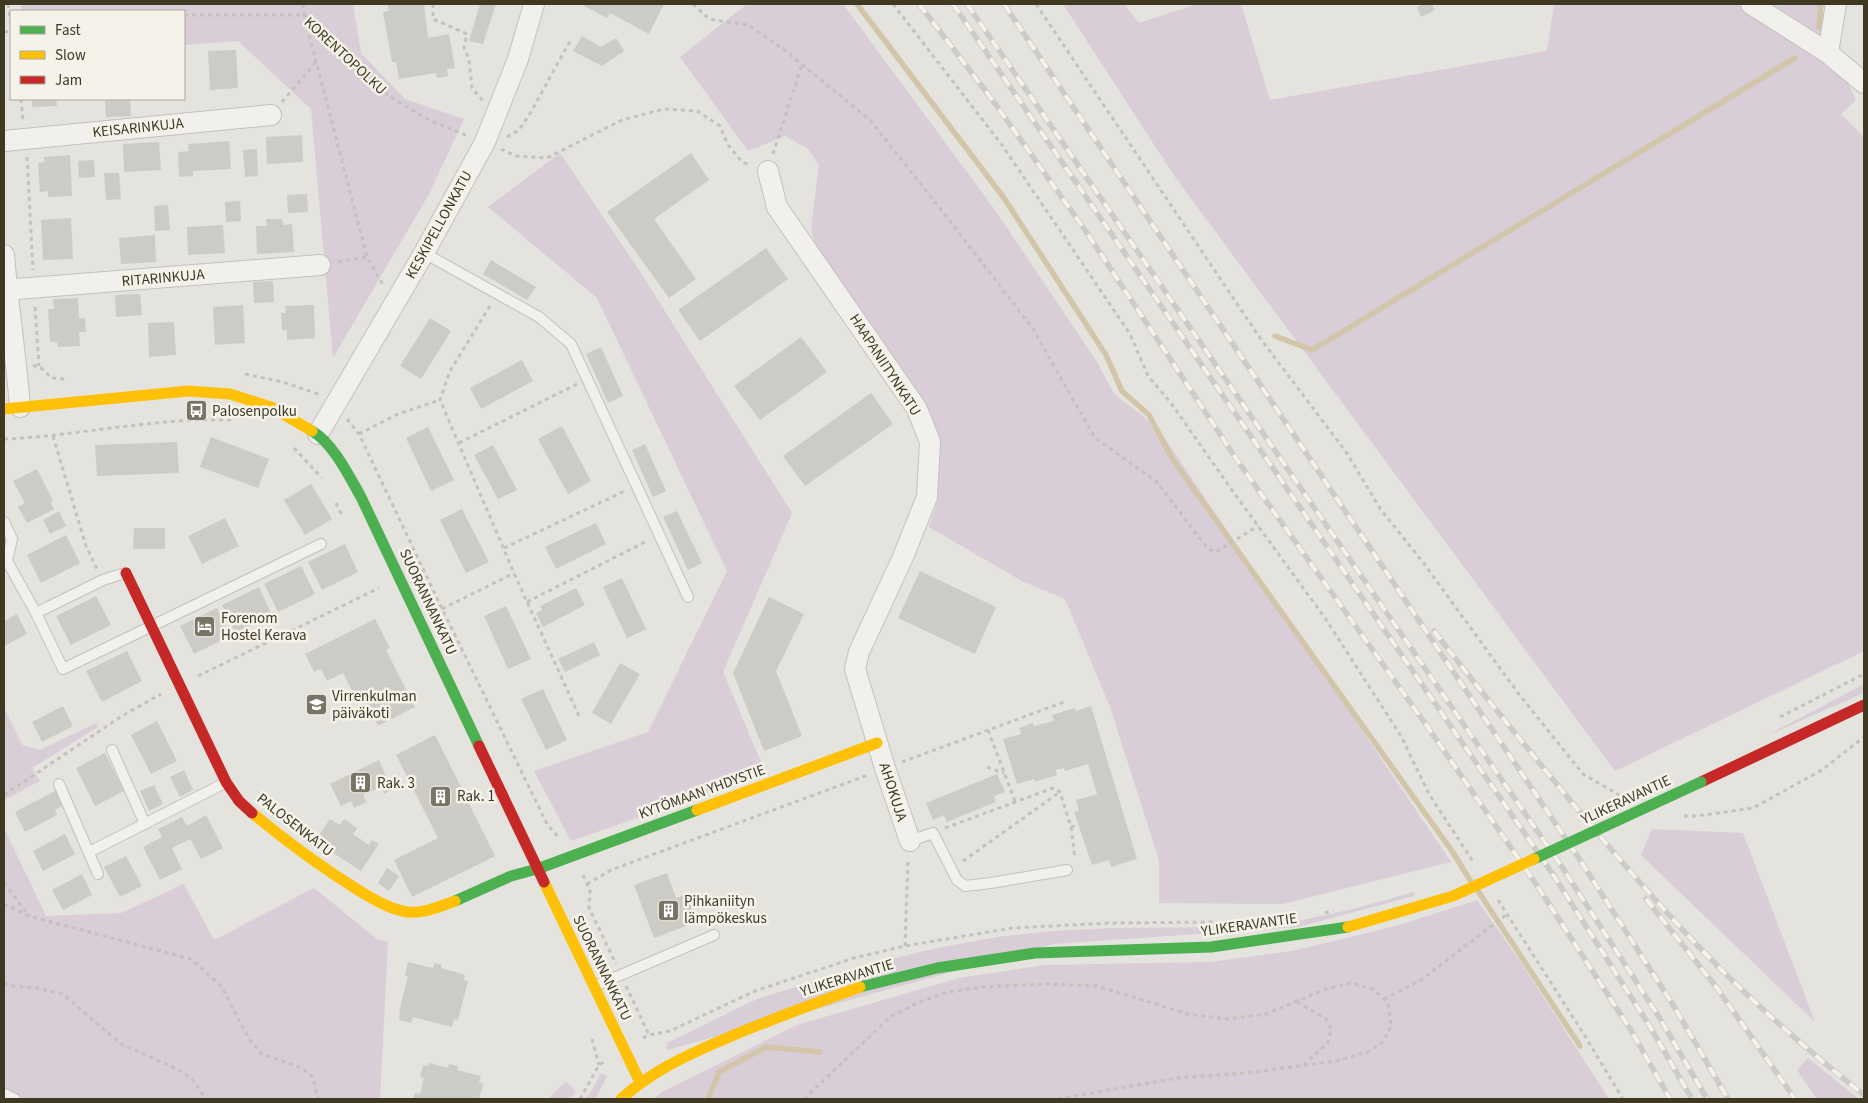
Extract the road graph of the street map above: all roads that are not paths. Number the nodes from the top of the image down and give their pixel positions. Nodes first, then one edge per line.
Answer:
1 (534, 4) edge
2 (1751, 4) edge
3 (1836, 4) edge
4 (1828, 53) junction
5 (1864, 83) edge
6 (271, 115) road end
7 (4, 141) edge
8 (768, 171) road end
9 (424, 253) junction
10 (4, 255) edge
11 (320, 265) road end
12 (5, 290) edge
13 (12, 408) edge
14 (318, 434) junction
15 (4, 522) edge
16 (321, 544) dead end
17 (126, 573) joint
18 (688, 597) dead end
19 (36, 613) junction
20 (151, 627) junction
21 (1864, 705) edge
22 (878, 743) junction
23 (112, 750) dead end
24 (226, 782) junction
25 (59, 784) dead end
26 (145, 824) junction
27 (910, 841) joint
28 (89, 852) junction
29 (537, 869) junction
30 (1067, 870) road end
31 (98, 874) dead end
32 (714, 935) dead end
33 (594, 986) junction
34 (640, 1082) junction
35 (4, 1094) edge
36 (15, 1099) edge
37 (621, 1099) edge

1 - 9 street, KESKIPELLONKATU
2 - 4 street
3 - 4 street
4 - 5 street
6 - 7 street, KEISARINKUJA
8 - 22 street, HAAPANIITYNKATU
9 - 14 street, KESKIPELLONKATU
9 - 18 lane
10 - 12 street
11 - 12 street, RITARINKUJA
12 - 13 street
13 - 14 street, SUORANNANKATU
14 - 29 street, SUORANNANKATU
15 - 19 lane
16 - 20 lane
17 - 19 lane
17 - 20 street, PALOSENKATU
19 - 20 lane
20 - 24 street, PALOSENKATU
21 - 34 street, YLIKERAVANTIE, bridge
22 - 27 street, AHOKUJA
22 - 29 street, KYTÖMAAN YHDYSTIE
23 - 26 lane
24 - 26 lane
24 - 29 street, PALOSENKATU
25 - 28 lane
26 - 28 lane
27 - 30 lane
28 - 31 lane
29 - 33 street, SUORANNANKATU
32 - 33 lane
33 - 34 street, SUORANNANKATU
34 - 37 street, YLIKERAVANTIE
35 - 36 lane

